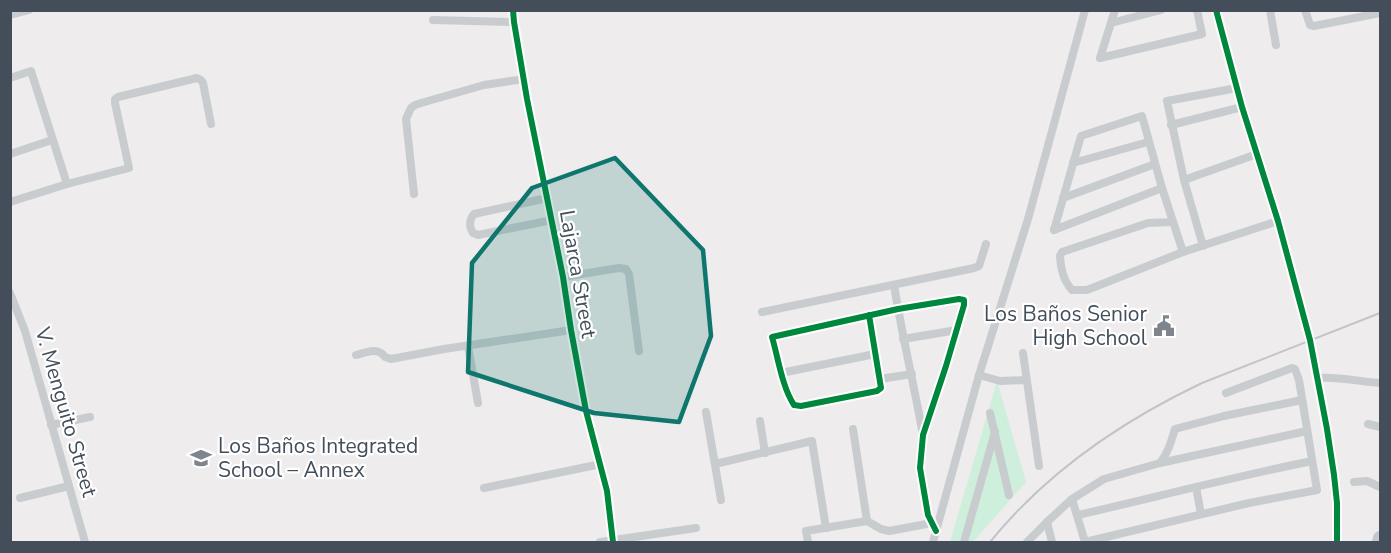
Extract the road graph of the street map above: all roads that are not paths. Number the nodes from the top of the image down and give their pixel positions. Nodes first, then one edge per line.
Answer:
1 (29, 10) edge
2 (513, 10) edge
3 (1085, 10) edge
4 (1115, 10) edge
5 (1161, 10) edge
6 (1197, 10) edge
7 (1216, 10) edge
8 (1270, 10) edge
9 (1305, 10) edge
10 (1380, 13) edge
11 (10, 15) edge
12 (433, 21) dead end
13 (514, 22) junction
14 (1111, 23) junction
15 (1276, 45) dead end
16 (10, 78) edge
17 (524, 79) junction
18 (1237, 88) junction
19 (1242, 106) junction
20 (211, 124) dead end
21 (1171, 125) junction
22 (52, 140) junction
23 (1148, 142) junction
24 (10, 154) edge
25 (1257, 154) junction
26 (1073, 163) junction
27 (1155, 164) junction
28 (1184, 180) junction
29 (68, 184) junction
30 (1162, 188) junction
31 (414, 194) dead end
32 (547, 198) junction
33 (1063, 198) junction
34 (10, 202) edge
35 (552, 220) junction
36 (1278, 221) junction
37 (1173, 222) junction
38 (986, 244) dead end
39 (1203, 246) junction
40 (1183, 252) junction
41 (563, 277) junction
42 (894, 285) junction
43 (10, 293) edge
44 (898, 309) junction
45 (762, 312) dead end
46 (869, 315) junction
47 (571, 330) junction
48 (957, 330) junction
49 (903, 339) junction
50 (468, 346) junction
51 (639, 351) dead end
52 (1023, 353) dead end
53 (875, 354) junction
54 (356, 355) dead end
55 (781, 373) junction
56 (912, 374) junction
57 (979, 375) junction
58 (1318, 378) junction
59 (880, 379) junction
60 (1026, 380) junction
61 (1380, 383) edge
62 (1226, 393) dead end
63 (1302, 400) junction
64 (478, 403) dead end
65 (706, 412) dead end
66 (990, 413) dead end
67 (90, 417) dead end
68 (760, 421) dead end
69 (1368, 424) dead end
70 (51, 425) junction
71 (1380, 427) edge
72 (853, 429) dead end
73 (1306, 431) junction
74 (995, 432) junction
75 (923, 435) junction
76 (765, 453) junction
77 (1312, 460) junction
78 (1160, 463) junction
79 (601, 464) junction
80 (715, 464) junction
81 (1039, 466) dead end
82 (1354, 482) dead end
83 (69, 486) junction
84 (1196, 487) junction
85 (1380, 487) edge
86 (484, 488) dead end
87 (1009, 495) dead end
88 (20, 498) dead end
89 (721, 500) dead end
90 (1072, 500) junction
91 (1201, 514) junction
92 (1078, 515) junction
93 (867, 521) junction
94 (1047, 522) junction
95 (934, 527) junction
96 (696, 528) dead end
97 (826, 528) junction
98 (1380, 538) edge
99 (613, 541) edge
100 (1085, 542) edge
101 (86, 543) edge
102 (600, 543) edge
103 (808, 543) edge
104 (933, 543) edge
105 (964, 543) edge
106 (1027, 543) edge
107 (1052, 543) edge
108 (1337, 543) edge
109 (1378, 543) edge

1 - 11 street
2 - 13 street, Lajarca Street
3 - 57 street
4 - 14 street
5 - 14 street
6 - 14 street
7 - 18 street
8 - 15 street
9 - 10 street
12 - 13 street
13 - 17 street, Lajarca Street
16 - 22 street
17 - 31 street
17 - 32 street, Lajarca Street
18 - 19 street
18 - 21 street
19 - 21 street
19 - 25 street
20 - 29 street
21 - 28 street
22 - 24 street
22 - 29 street
23 - 26 street
23 - 26 street
23 - 27 street
25 - 28 street
25 - 36 street
26 - 33 street
27 - 30 street
27 - 33 street
28 - 39 street
29 - 34 street
30 - 33 street
30 - 37 street
32 - 35 street, Lajarca Street
32 - 35 street
35 - 41 street, Lajarca Street
36 - 39 street
36 - 58 street
37 - 40 street
37 - 40 street
38 - 42 street
39 - 40 street
41 - 47 street, Lajarca Street
41 - 51 street
42 - 44 street
42 - 45 street
43 - 70 street, V. Menguito Street
44 - 46 street
44 - 48 street
44 - 49 street
46 - 53 street
46 - 55 street
47 - 50 street
47 - 79 street, Lajarca Street
48 - 49 street
48 - 75 street
49 - 56 street
50 - 54 street
50 - 64 street
52 - 60 street
53 - 55 street
53 - 59 street
55 - 59 street
56 - 59 street
56 - 75 street
57 - 60 street
57 - 95 street
58 - 61 street
58 - 108 street
60 - 81 street
62 - 63 street
63 - 73 street
63 - 78 street
65 - 80 street
66 - 74 street
67 - 70 street
68 - 76 street
69 - 71 street
70 - 83 street, V. Menguito Street
72 - 93 street
73 - 77 street
73 - 78 street
74 - 87 street
74 - 105 street
75 - 95 street
76 - 80 street
76 - 97 street
77 - 84 street
77 - 91 street
78 - 90 street
79 - 86 street
79 - 99 street, Lajarca Street
80 - 89 street
82 - 85 street
83 - 88 street
83 - 101 street, V. Menguito Street
84 - 91 street
84 - 92 street
90 - 92 street
90 - 94 street
91 - 100 street
92 - 100 street
93 - 95 street
93 - 97 street
94 - 106 street
94 - 107 street
95 - 104 street
96 - 99 street
97 - 103 street
98 - 109 main road
99 - 102 street

